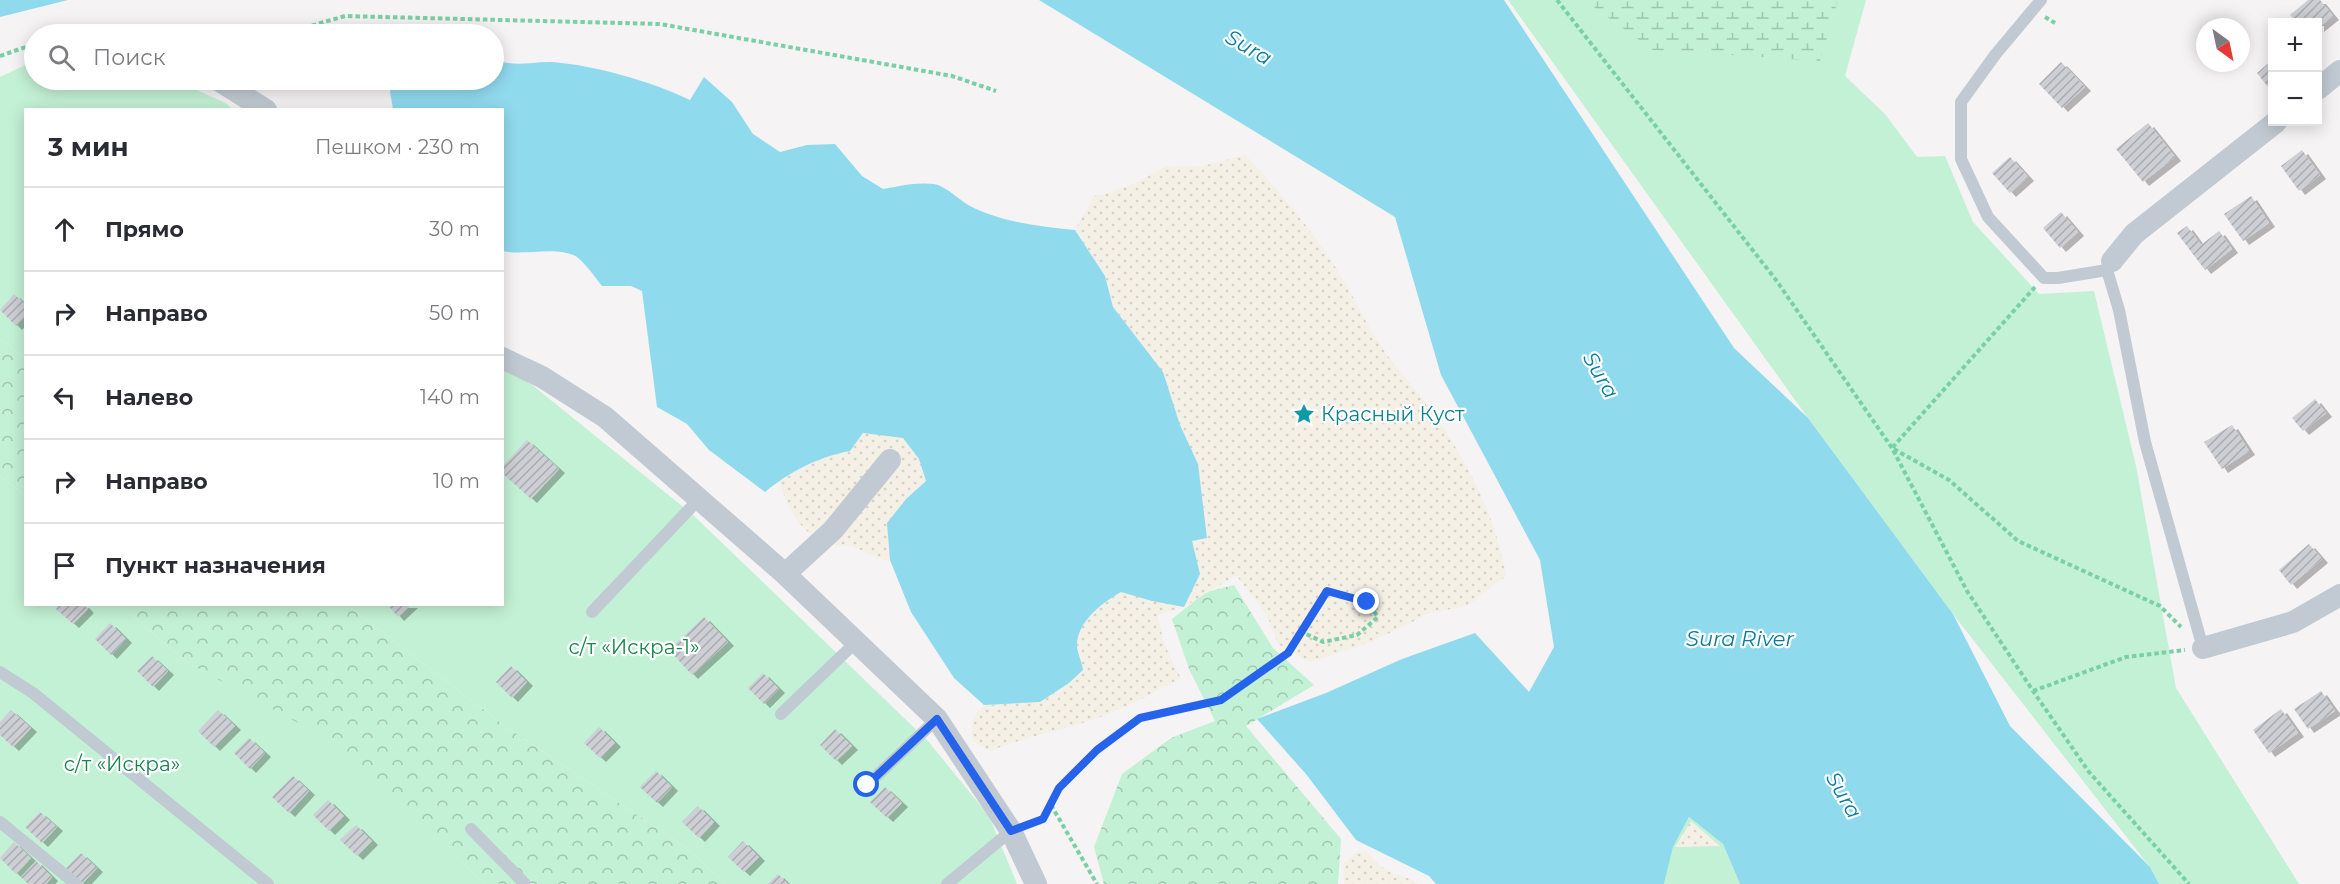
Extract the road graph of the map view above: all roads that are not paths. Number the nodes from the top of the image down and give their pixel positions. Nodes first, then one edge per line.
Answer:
1 (2041, 0) edge
2 (2340, 71) edge
3 (2322, 86) edge
4 (234, 90) edge
5 (263, 108) edge
6 (2271, 126) edge
7 (2109, 266) junction
8 (504, 359) edge
9 (890, 460) dead end
10 (699, 499) junction
11 (785, 574) junction
12 (2340, 595) edge
13 (592, 612) dead end
14 (856, 642) junction
15 (2204, 648) joint
16 (0, 672) edge
17 (781, 714) dead end
18 (937, 719) junction
19 (867, 785) dead end
20 (0, 822) edge
21 (471, 829) dead end
22 (1011, 831) junction
23 (76, 884) edge
24 (268, 884) edge
25 (525, 884) edge
26 (947, 884) edge
27 (1036, 884) edge

1 - 7 lane
2 - 3 street
4 - 5 street
6 - 7 street
7 - 15 lane
8 - 10 street
9 - 11 street
10 - 11 street
10 - 13 lane
11 - 14 street
12 - 15 street
14 - 17 lane
14 - 18 street
16 - 24 lane
18 - 19 lane
18 - 22 street
20 - 23 lane
21 - 25 lane
22 - 26 lane
22 - 27 street

